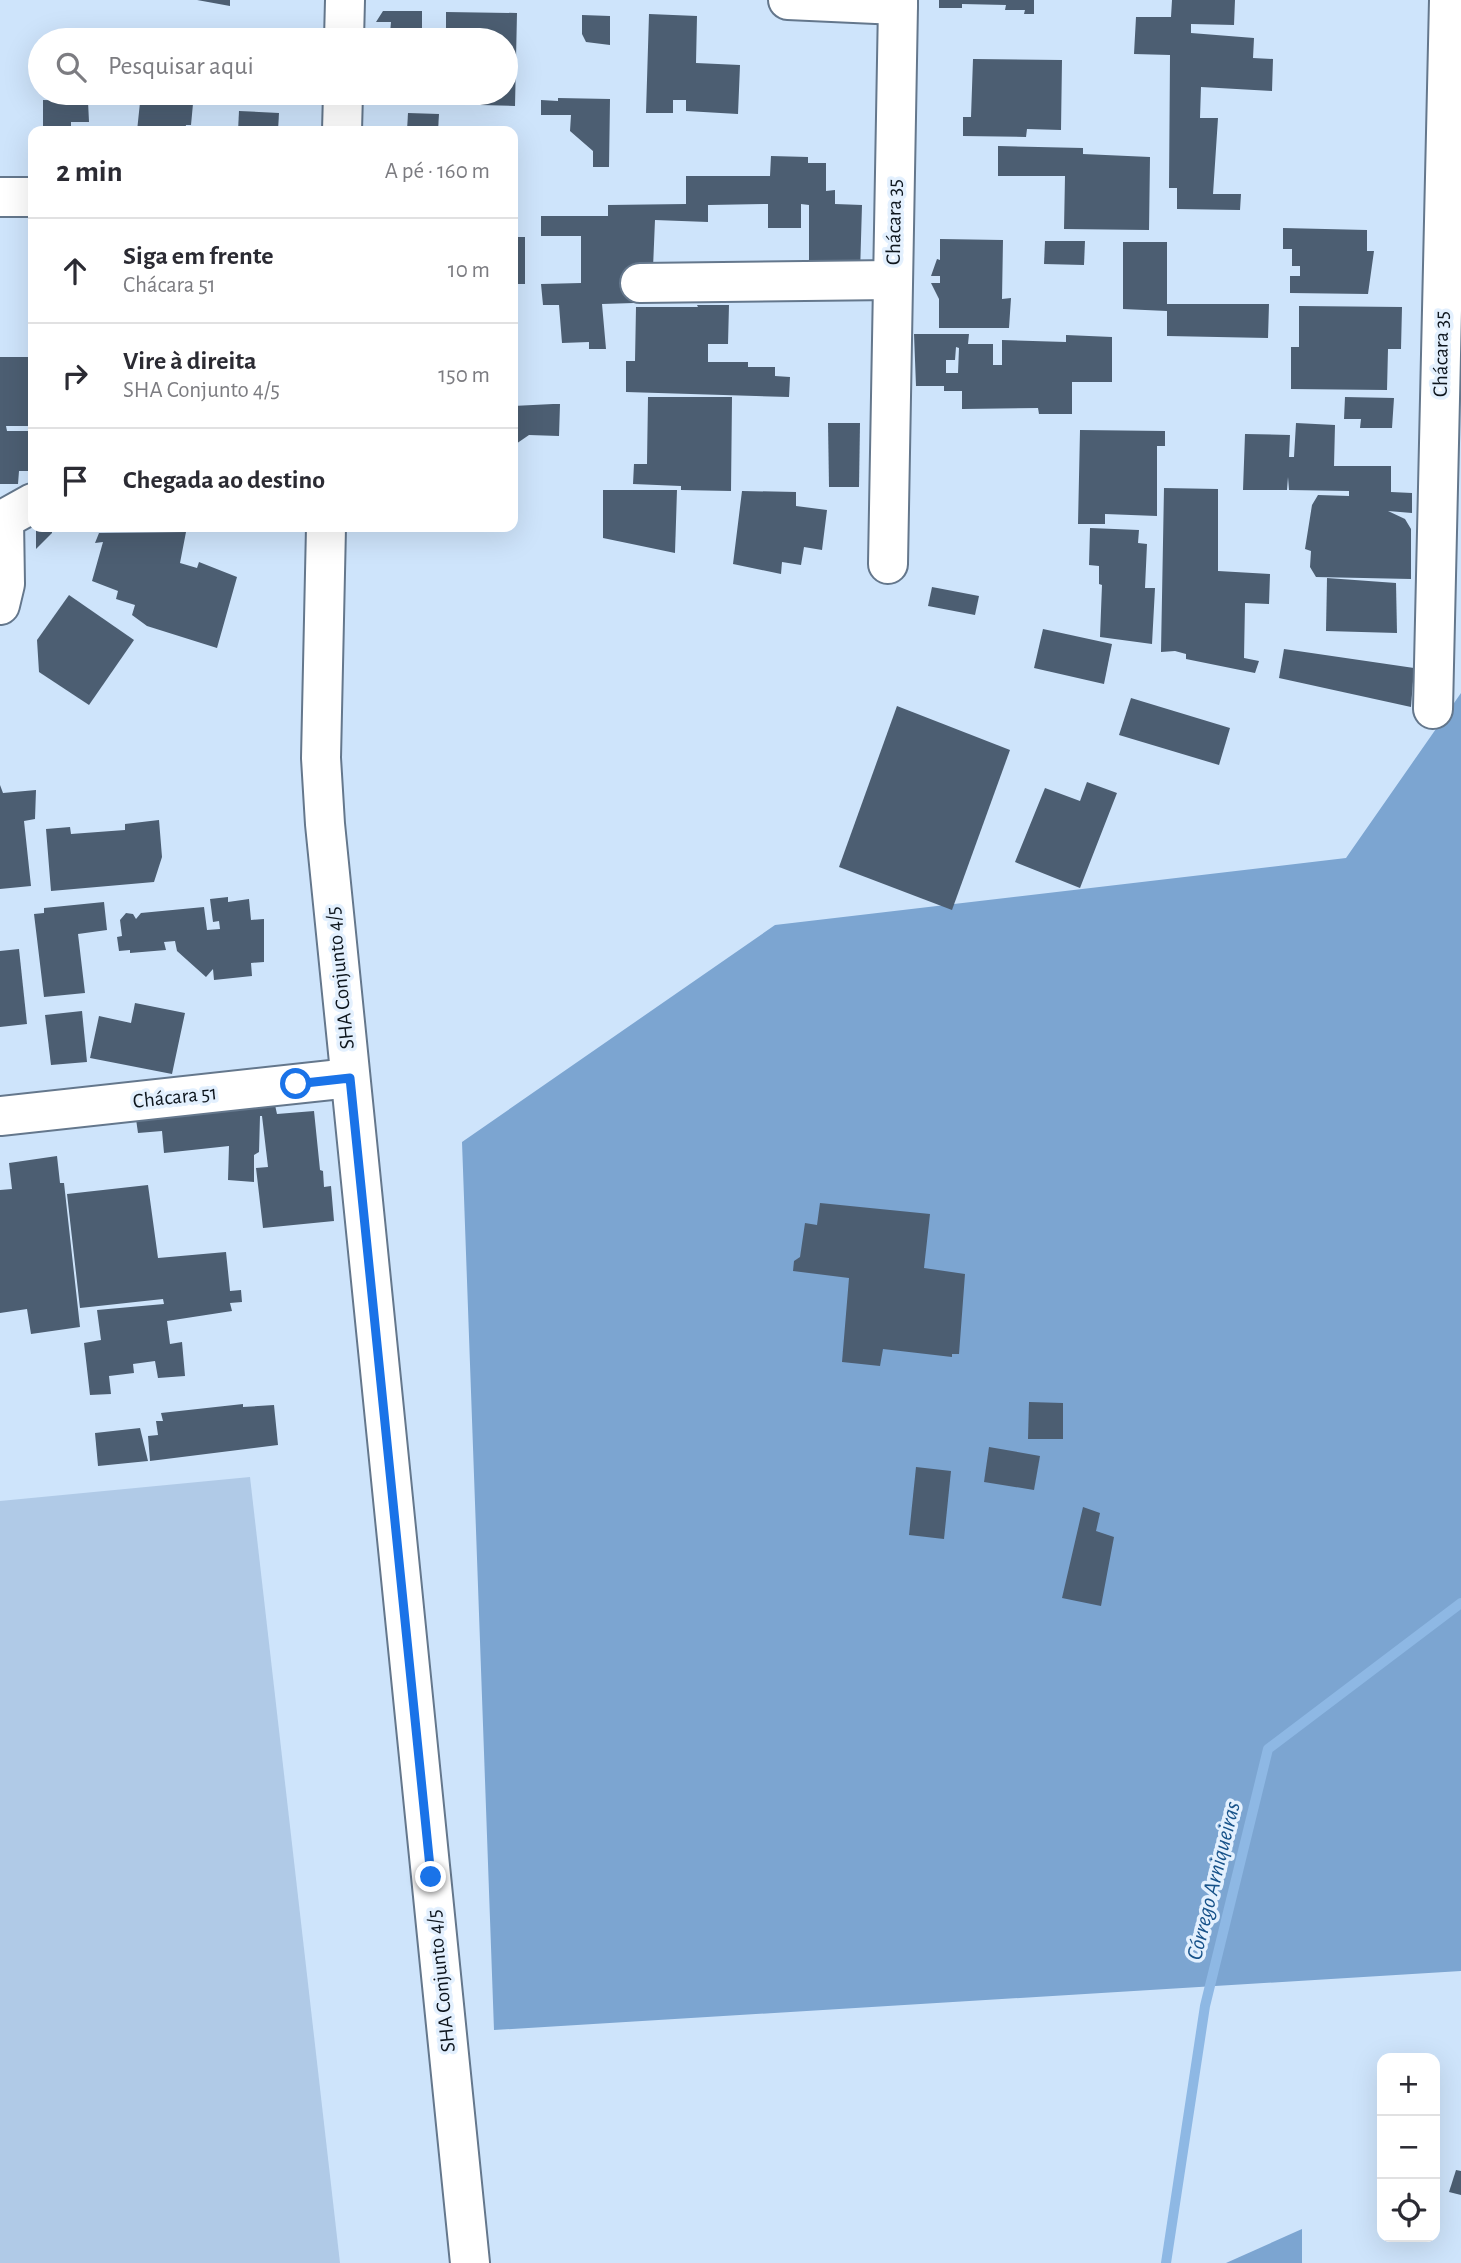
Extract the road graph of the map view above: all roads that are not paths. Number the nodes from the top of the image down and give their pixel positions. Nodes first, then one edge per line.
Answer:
1 (345, 0) edge
2 (788, 0) edge
3 (1449, 0) edge
4 (898, 3) edge
5 (344, 28) edge
6 (343, 105) edge
7 (342, 126) edge
8 (0, 197) edge
9 (28, 197) edge
10 (892, 279) junction
11 (640, 283) dead end
12 (28, 506) edge
13 (326, 532) edge
14 (888, 564) dead end
15 (0, 605) edge
16 (1433, 709) dead end
17 (350, 1078) junction
18 (0, 1116) edge
19 (470, 2263) edge

1 - 5 street
2 - 4 street, Chácara 35
3 - 16 street, Chácara 35
4 - 10 street, Chácara 35
6 - 7 street
8 - 9 street
10 - 11 street
10 - 14 street, Chácara 35
12 - 15 street
13 - 17 street, SHA Conjunto 4/5
17 - 18 street, Chácara 51
17 - 19 street, SHA Conjunto 4/5

